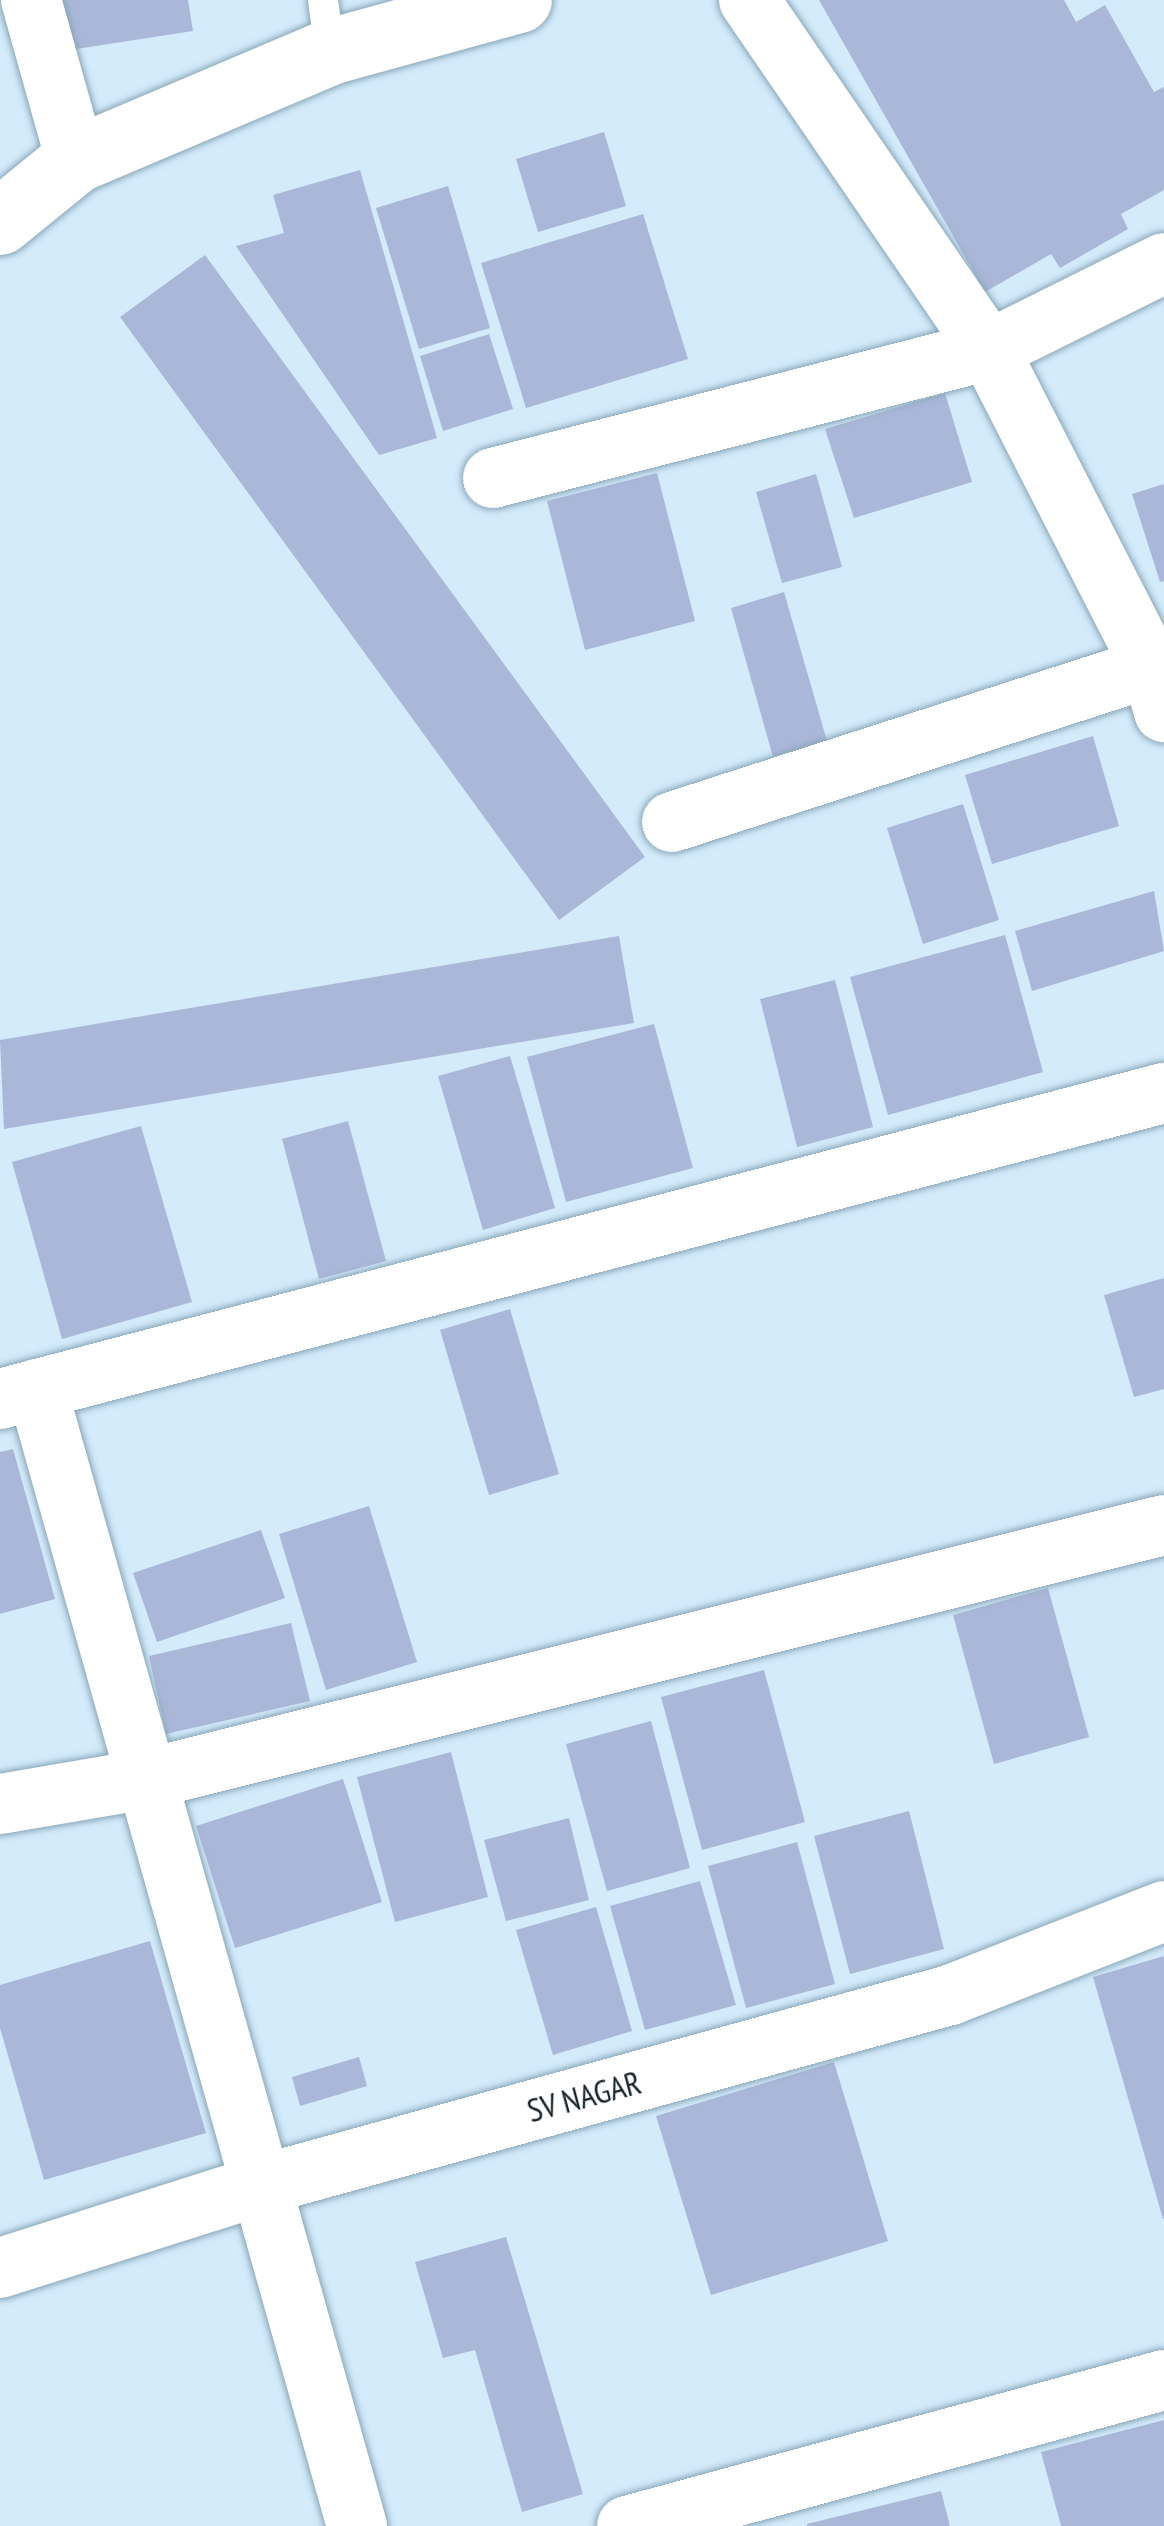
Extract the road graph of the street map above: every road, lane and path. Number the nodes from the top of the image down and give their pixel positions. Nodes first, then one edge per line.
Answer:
1 (31, 0) edge
2 (519, 0) edge
3 (749, 0) edge
4 (327, 26) edge
5 (76, 160) junction
6 (0, 222) edge
7 (1164, 263) edge
8 (989, 350) junction
9 (493, 478) dead end
10 (1160, 680) edge
11 (672, 822) dead end
12 (1164, 1093) edge
13 (18, 1394) edge
14 (1164, 1525) edge
15 (147, 1779) junction
16 (0, 1804) edge
17 (1164, 1911) edge
18 (265, 2184) junction
19 (0, 2268) edge
20 (1164, 2380) edge
21 (357, 2526) edge
22 (627, 2526) edge

1 - 5 street
2 - 4 street
3 - 8 street
4 - 5 street
5 - 6 street
7 - 8 street
8 - 9 street
8 - 10 street
10 - 11 street
12 - 13 street
13 - 15 street
14 - 15 street
15 - 16 street
15 - 18 street
17 - 18 street, SV NAGAR
18 - 19 street, SV NAGAR
18 - 21 street
20 - 22 street

